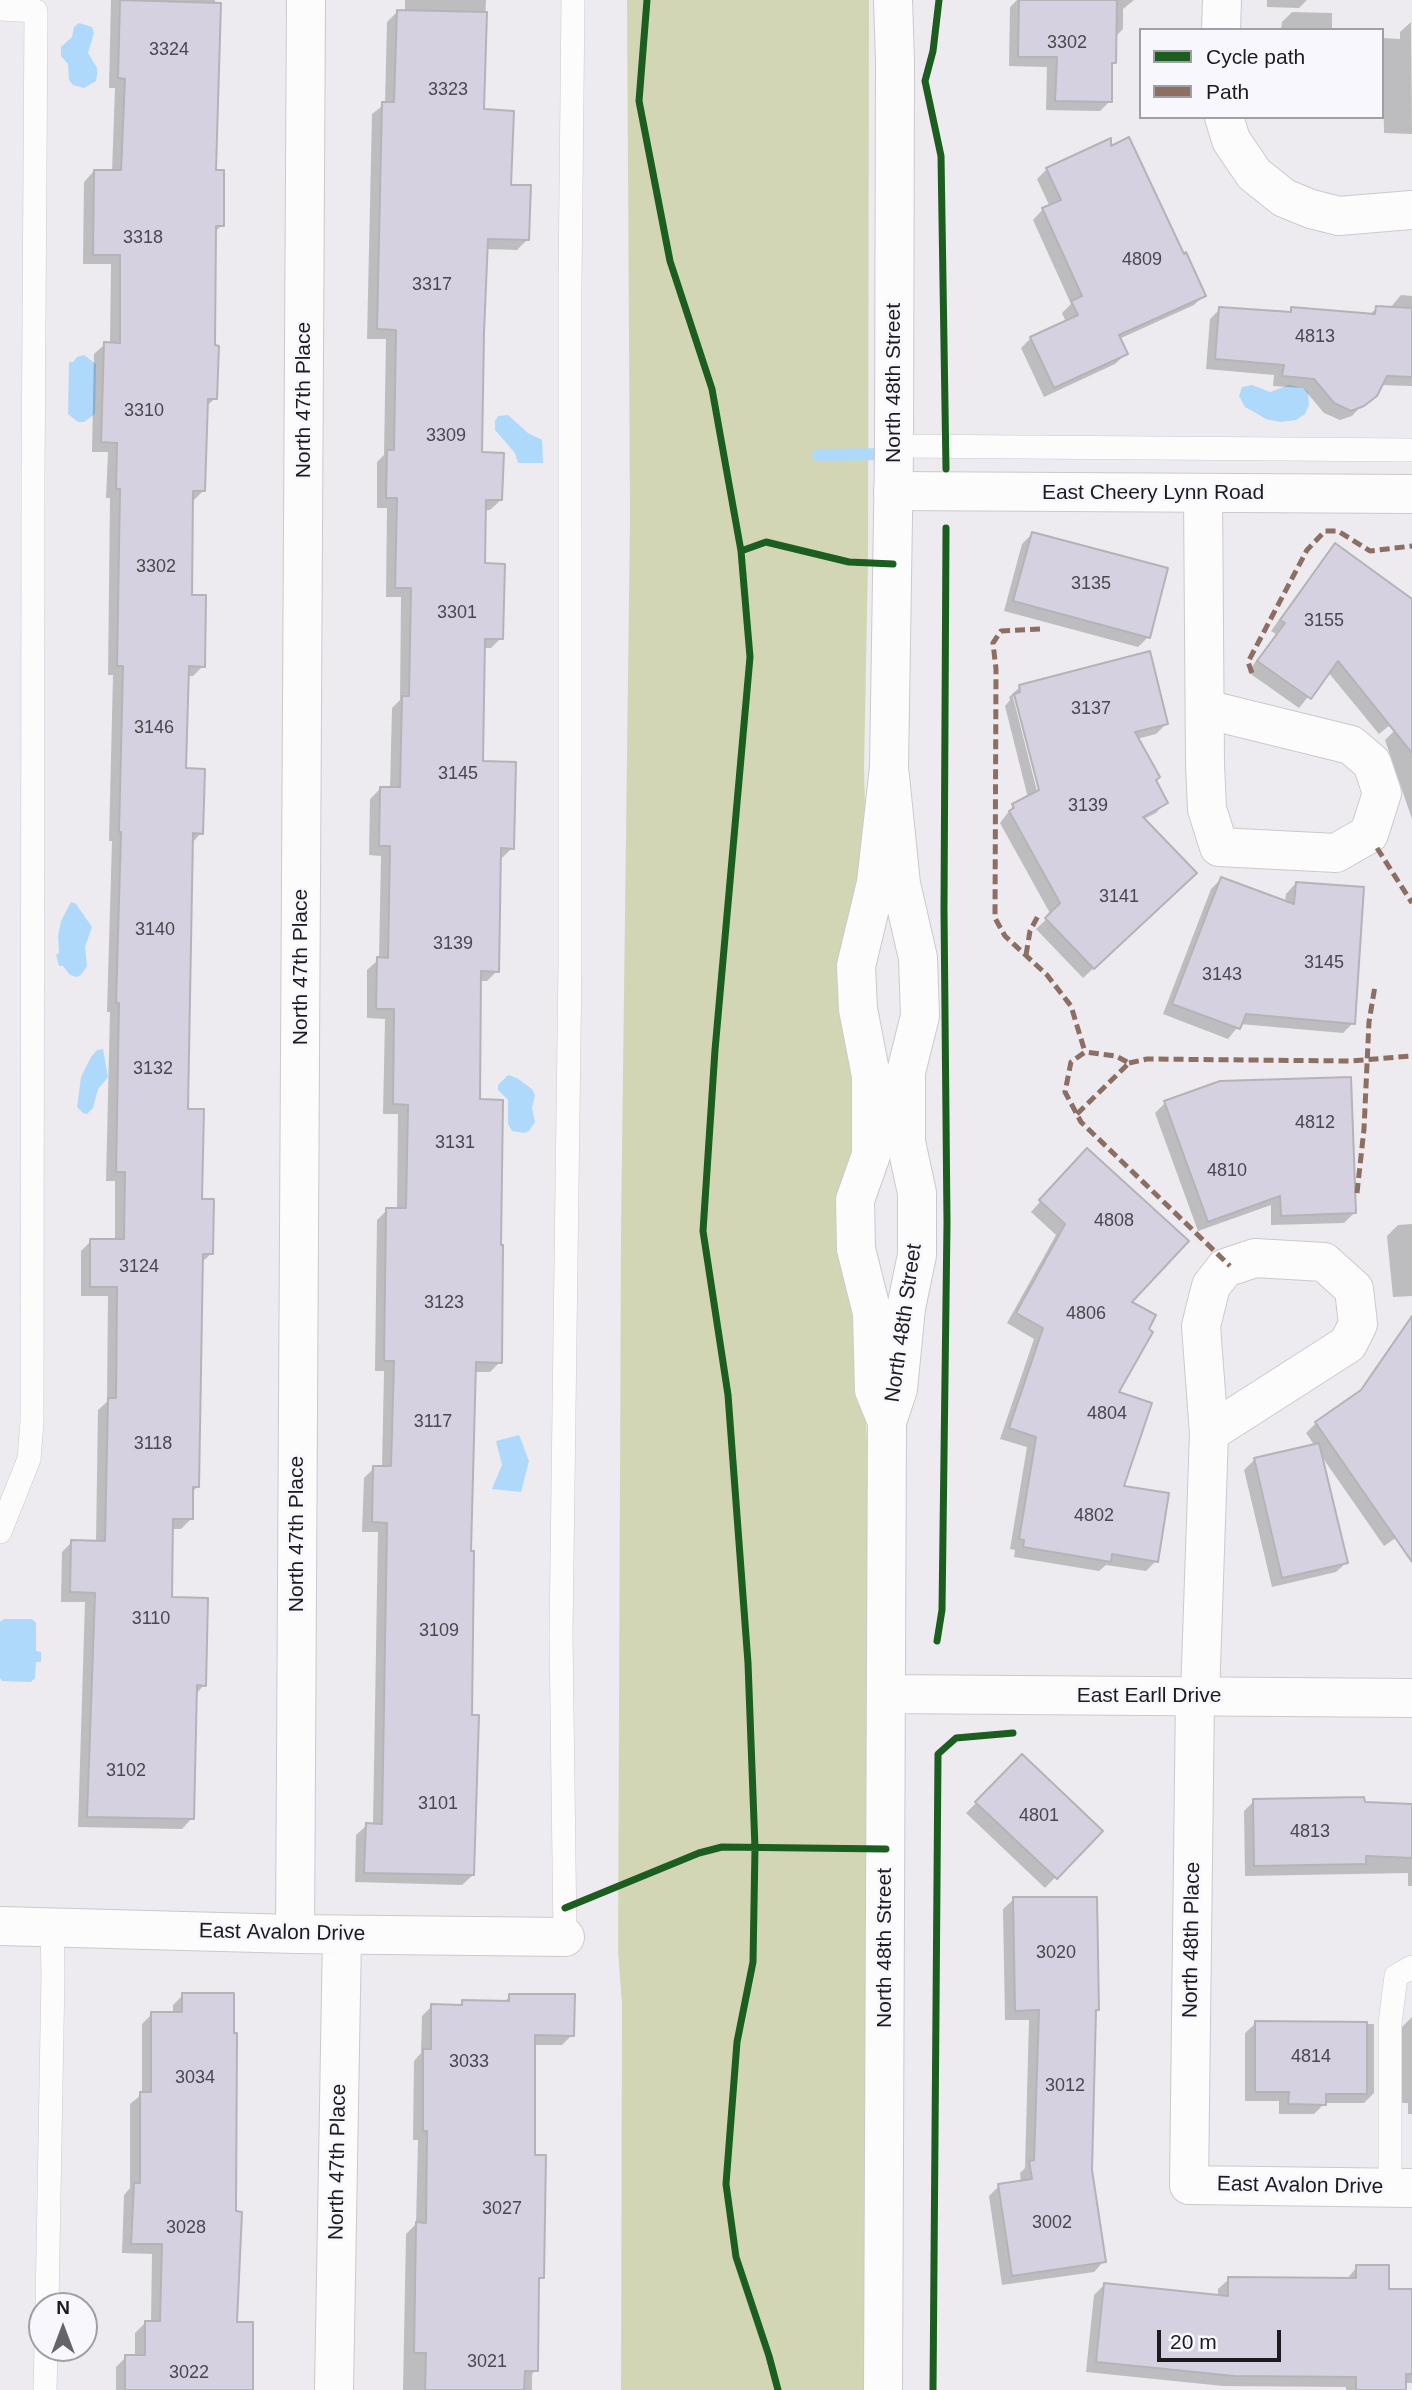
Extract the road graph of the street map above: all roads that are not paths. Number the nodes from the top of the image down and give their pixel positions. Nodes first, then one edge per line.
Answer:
1 (306, 0) edge
2 (573, 0) edge
3 (893, 0) edge
4 (1222, 0) edge
5 (0, 9) edge
6 (1221, 28) edge
7 (1225, 119) edge
8 (1412, 210) edge
9 (894, 446) junction
10 (1412, 450) edge
11 (893, 491) junction
12 (1203, 493) junction
13 (1412, 495) edge
14 (1205, 709) junction
15 (889, 766) junction
16 (887, 1422) junction
17 (1209, 1433) junction
18 (0, 1532) edge
19 (886, 1694) junction
20 (1198, 1696) junction
21 (1412, 1698) edge
22 (0, 1926) edge
23 (52, 1928) junction
24 (295, 1934) junction
25 (342, 1935) junction
26 (565, 1937) joint
27 (1412, 1967) edge
28 (1189, 2185) joint
29 (1401, 2188) edge
30 (47, 2292) edge
31 (46, 2362) edge
32 (45, 2390) edge
33 (334, 2390) edge
34 (883, 2390) edge

1 - 24 street, North 47th Place
2 - 26 lane
3 - 9 street, North 48th Street
4 - 6 street
5 - 18 lane
7 - 8 street
9 - 10 lane
9 - 11 street, North 48th Street
11 - 12 street, East Cheery Lynn Road
11 - 15 street, North 48th Street
12 - 13 street, East Cheery Lynn Road
12 - 14 street
14 - 14 street
15 - 16 street, North 48th Street
15 - 16 street, North 48th Street
16 - 19 street, North 48th Street
17 - 17 street, North 48th Place
17 - 20 street, North 48th Place
19 - 20 street, East Earll Drive
19 - 34 street, North 48th Street
20 - 21 street, East Earll Drive
20 - 28 street, North 48th Place
22 - 23 street, East Avalon Drive
23 - 24 street, East Avalon Drive
23 - 30 lane
24 - 25 street, East Avalon Drive
25 - 26 street, East Avalon Drive
25 - 33 street, North 47th Place
27 - 29 lane
28 - 29 street, East Avalon Drive
31 - 32 lane

